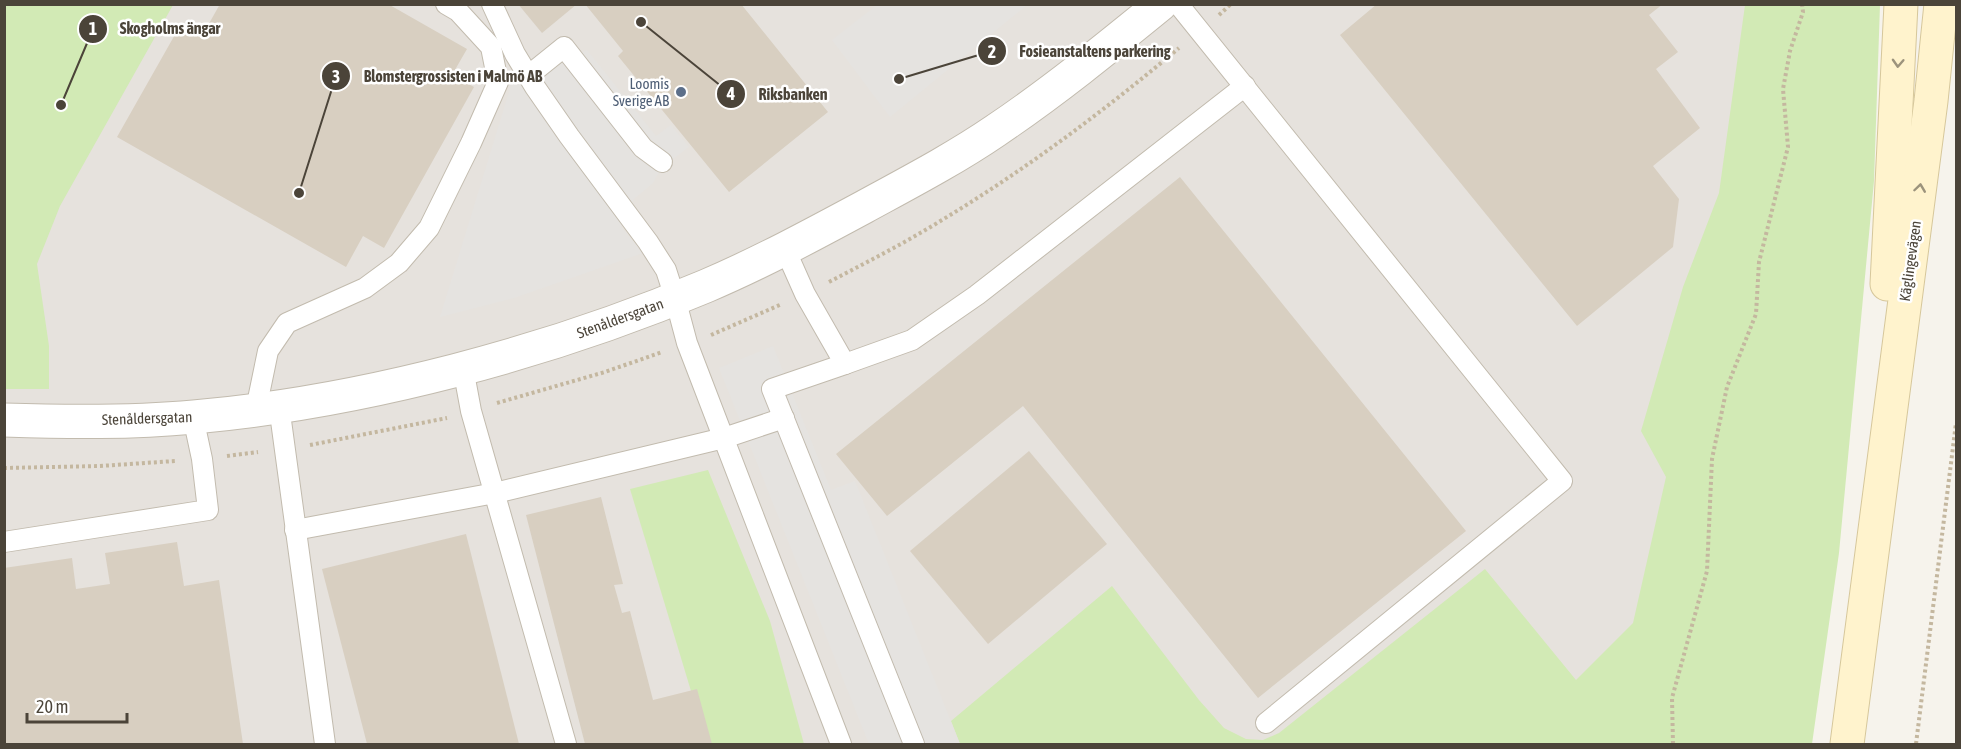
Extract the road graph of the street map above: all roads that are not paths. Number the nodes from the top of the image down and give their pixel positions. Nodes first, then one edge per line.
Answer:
1 (446, 4) edge
2 (492, 4) edge
3 (1161, 4) edge
4 (1178, 4) edge
5 (1901, 4) edge
6 (1941, 4) edge
7 (528, 76) junction
8 (1245, 86) junction
9 (662, 162) dead end
10 (785, 249) junction
11 (675, 298) junction
12 (845, 364) junction
13 (463, 368) junction
14 (268, 408) junction
15 (193, 417) junction
16 (784, 418) junction
17 (4, 420) edge
18 (724, 438) junction
19 (495, 494) junction
20 (1876, 516) junction
21 (295, 530) junction
22 (4, 542) edge
23 (1266, 723) dead end
24 (325, 744) edge
25 (566, 744) edge
26 (841, 744) edge
27 (914, 744) edge
28 (1847, 744) edge

1 - 14 lane
2 - 7 lane
3 - 10 street, Stenåldersgatan
4 - 8 lane
5 -> 20 main road, Käglingevägen
20 -> 6 main road, Käglingevägen
7 - 9 lane
7 - 11 lane
8 - 12 lane
8 - 23 lane
10 - 11 street, Stenåldersgatan
10 - 12 lane
11 - 13 street, Stenåldersgatan
11 - 18 lane
12 - 16 lane
13 - 14 street, Stenåldersgatan
13 - 19 lane
14 - 15 street, Stenåldersgatan
14 - 21 lane
15 - 17 street, Stenåldersgatan
15 - 22 lane
16 - 18 lane
16 - 27 lane
18 - 19 lane
18 - 26 lane
19 - 21 lane
19 - 25 lane
20 - 28 main road, Käglingevägen
21 - 24 lane

